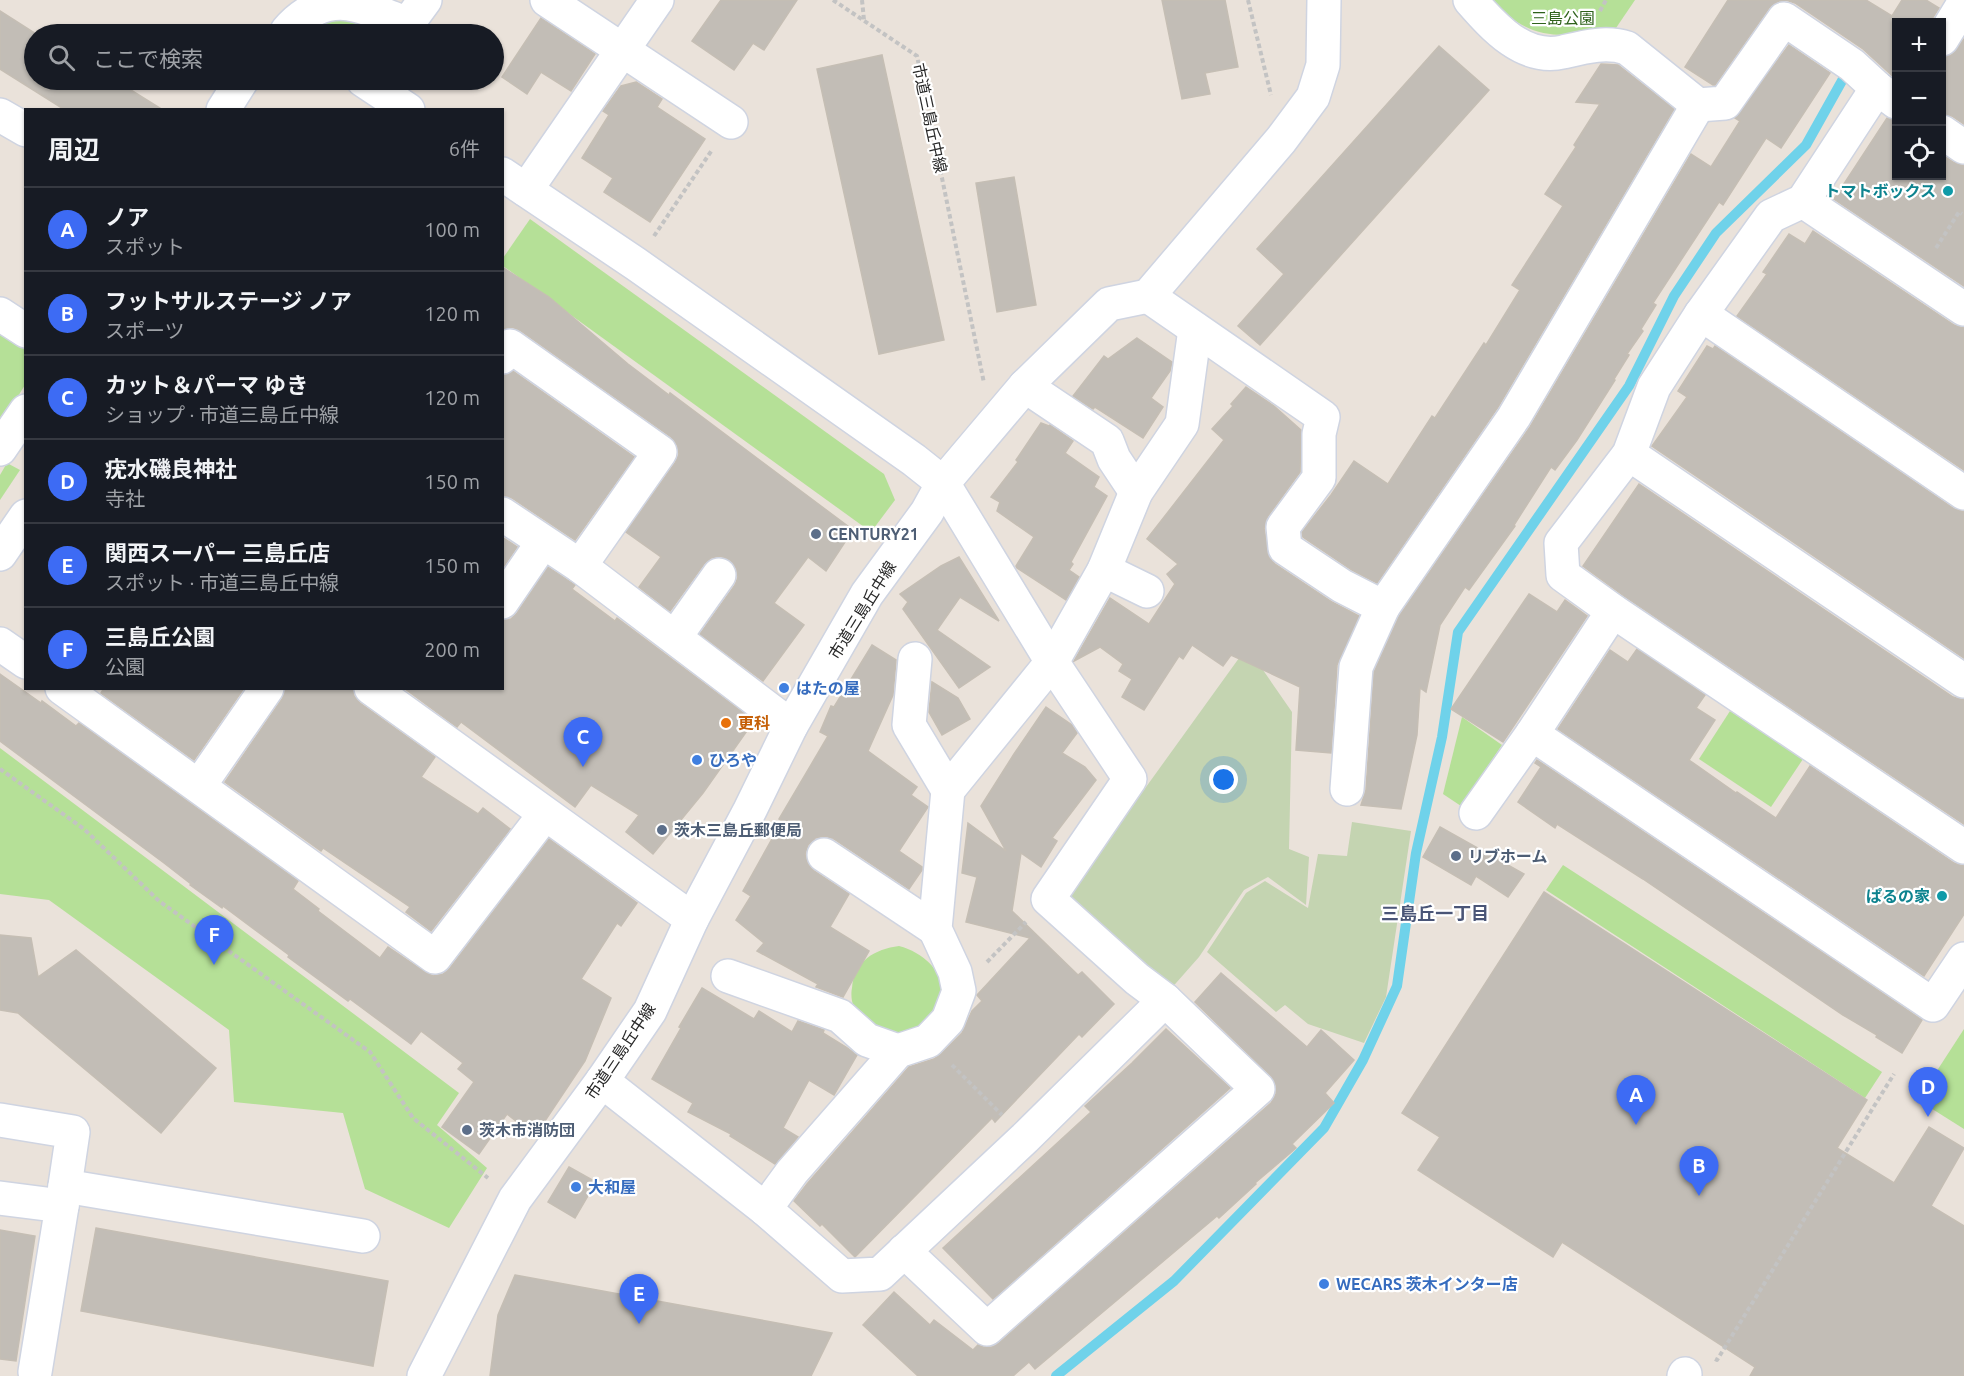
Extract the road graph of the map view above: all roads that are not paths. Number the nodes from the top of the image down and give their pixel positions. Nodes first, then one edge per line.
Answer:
1 (548, 0) edge
2 (657, 0) edge
3 (1324, 0) edge
4 (1470, 0) edge
5 (1964, 3) edge
6 (1790, 10) edge
7 (411, 20) edge
8 (293, 24) edge
9 (1946, 31) edge
10 (623, 51) junction
11 (236, 90) edge
12 (380, 90) edge
13 (1887, 95) edge
14 (1698, 105) junction
15 (224, 108) edge
16 (405, 108) edge
17 (0, 115) edge
18 (730, 122) road end
19 (24, 129) edge
20 (1946, 135) edge
21 (1964, 147) edge
22 (514, 182) edge
23 (1803, 201) junction
24 (1148, 296) junction
25 (1964, 309) edge
26 (0, 314) edge
27 (1701, 315) junction
28 (1195, 329) junction
29 (24, 330) edge
30 (504, 354) edge
31 (1025, 386) junction
32 (24, 414) edge
33 (0, 449) edge
34 (1629, 454) junction
35 (943, 483) junction
36 (1136, 492) junction
37 (1964, 493) edge
38 (504, 515) edge
39 (24, 519) edge
40 (543, 542) junction
41 (0, 554) edge
42 (580, 566) junction
43 (1104, 570) junction
44 (719, 575) dead end
45 (1148, 591) dead end
46 (504, 599) edge
47 (1383, 607) junction
48 (1613, 611) junction
49 (675, 638) junction
50 (0, 644) edge
51 (915, 659) dead end
52 (24, 661) edge
53 (1053, 662) junction
54 (1964, 681) edge
55 (65, 690) edge
56 (266, 690) edge
57 (374, 690) edge
58 (791, 726) junction
59 (1532, 734) junction
60 (199, 786) junction
61 (1347, 789) dead end
62 (948, 790) junction
63 (545, 813) junction
64 (1476, 813) dead end
65 (1964, 847) edge
66 (824, 855) road end
67 (692, 919) junction
68 (935, 929) junction
69 (1964, 959) edge
70 (728, 976) dead end
71 (1166, 1000) junction
72 (913, 1046) junction
73 (602, 1081) junction
74 (0, 1120) edge
75 (64, 1196) junction
76 (0, 1198) edge
77 (765, 1209) junction
78 (363, 1236) dead end
79 (904, 1251) junction
80 (41, 1375) edge
81 (424, 1376) edge

1 - 10 street
2 - 10 street
3 - 24 street
4 - 14 street
5 - 9 street
6 - 13 street
6 - 14 street
7 - 8 street
10 - 18 street
10 - 22 street
11 - 15 street
12 - 16 street
13 - 23 street
14 - 47 street
17 - 19 street
20 - 21 street
22 - 35 street
23 - 25 street
23 - 27 street
24 - 28 street
24 - 31 street
26 - 29 street
27 - 34 street
27 - 37 street
28 - 36 street
28 - 47 street
30 - 42 street
31 - 35 street, 市道三島丘中線
31 - 36 street
32 - 33 street
34 - 48 street
34 - 54 street
35 - 53 street
35 - 58 street, 市道三島丘中線
36 - 43 street
38 - 40 street
39 - 41 street
40 - 42 street
40 - 46 street
42 - 49 street
43 - 45 street
43 - 53 street
44 - 49 street
47 - 61 street
48 - 59 street
48 - 65 street
49 - 58 street
50 - 52 street
51 - 62 street
53 - 62 street
53 - 71 street
55 - 60 street
56 - 60 street
57 - 63 street
58 - 67 street, 市道三島丘中線
59 - 64 street
59 - 69 street
60 - 63 street
62 - 68 street
63 - 67 street
66 - 68 street
67 - 73 street, 市道三島丘中線
68 - 72 street
70 - 72 street
71 - 79 street
71 - 79 street
72 - 77 street
73 - 77 street
73 - 81 street, 市道三島丘中線
74 - 75 street
75 - 76 street
75 - 78 street
75 - 80 street
77 - 79 street

